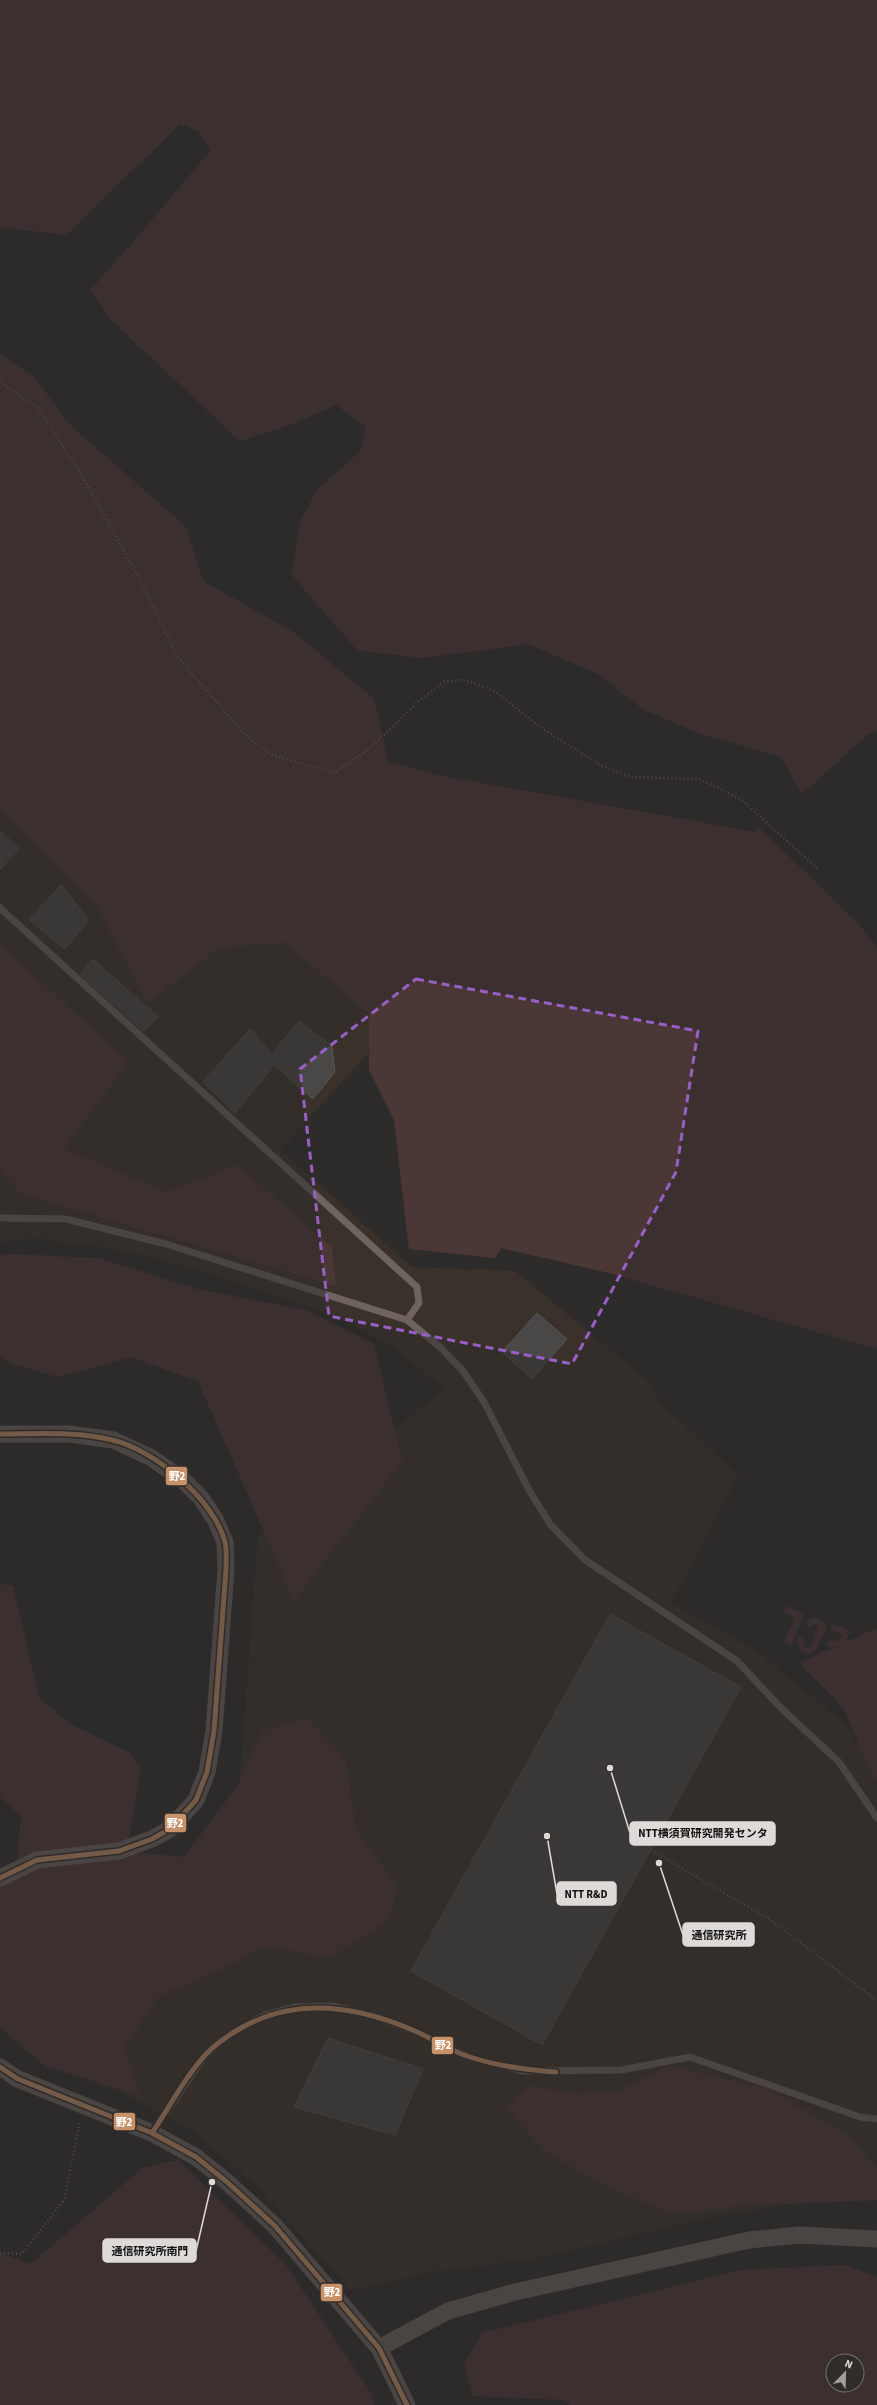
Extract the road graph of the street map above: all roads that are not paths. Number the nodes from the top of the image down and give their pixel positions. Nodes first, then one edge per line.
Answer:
1 (0, 908) edge
2 (0, 1218) edge
3 (407, 1320) junction
4 (0, 1434) edge
5 (877, 1818) edge
6 (0, 1878) edge
7 (0, 2066) edge
8 (877, 2119) edge
9 (152, 2133) junction
10 (877, 2239) edge
11 (379, 2348) junction
12 (407, 2405) edge

1 - 3 lane
2 - 3 lane
3 - 5 lane
4 - 6 street
7 - 9 street
8 - 9 lane
9 - 11 street
10 - 11 street
11 - 12 street

